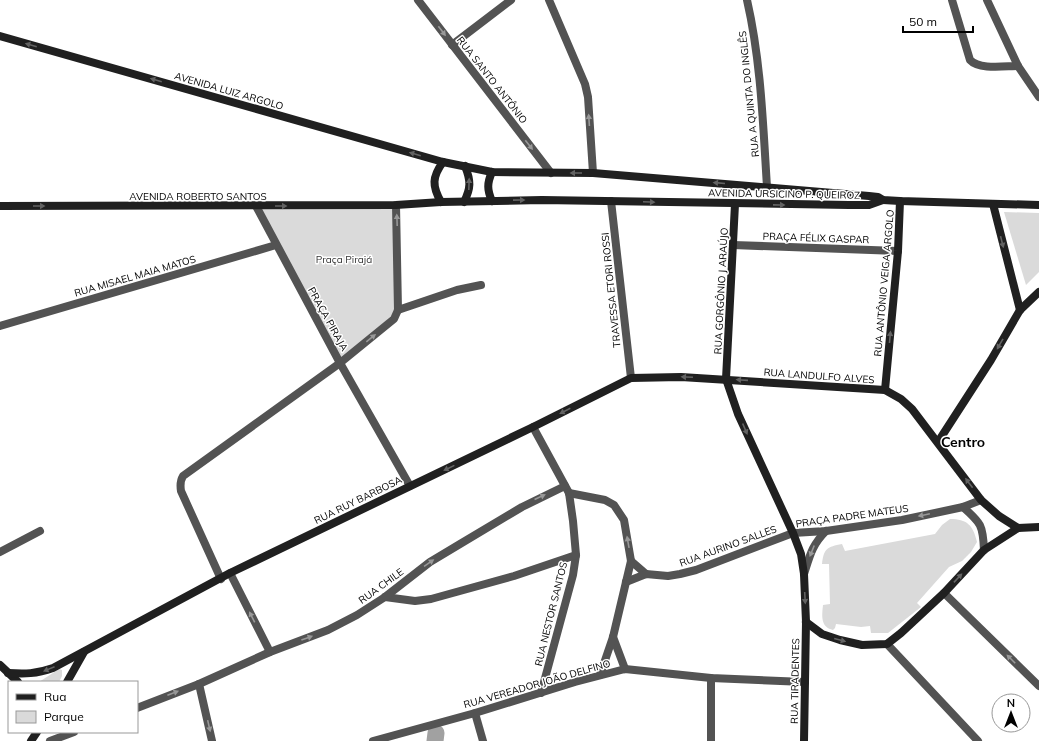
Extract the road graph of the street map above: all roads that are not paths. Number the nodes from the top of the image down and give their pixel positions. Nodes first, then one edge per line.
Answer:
1 (418, 0) edge
2 (510, 0) edge
3 (549, 0) edge
4 (747, 0) edge
5 (952, 0) edge
6 (987, 0) edge
7 (0, 36) edge
8 (452, 45) junction
9 (1018, 66) junction
10 (1039, 97) edge
11 (443, 162) junction
12 (453, 164) joint
13 (465, 166) junction
14 (492, 172) junction
15 (551, 173) junction
16 (593, 173) junction
17 (767, 186) junction
18 (883, 200) junction
19 (492, 201) junction
20 (611, 201) junction
21 (900, 201) junction
22 (441, 202) junction
23 (464, 202) junction
24 (735, 204) junction
25 (993, 204) junction
26 (396, 205) junction
27 (1039, 205) edge
28 (0, 206) edge
29 (256, 206) junction
30 (276, 245) junction
31 (734, 245) junction
32 (898, 251) junction
33 (481, 285) dead end
34 (1039, 292) edge
35 (398, 310) junction
36 (1020, 310) junction
37 (0, 326) edge
38 (340, 363) junction
39 (631, 378) junction
40 (726, 379) junction
41 (885, 390) junction
42 (533, 427) junction
43 (938, 442) junction
44 (410, 486) junction
45 (567, 490) junction
46 (981, 500) junction
47 (962, 507) junction
48 (1039, 527) edge
49 (1018, 528) junction
50 (40, 531) dead end
51 (826, 531) junction
52 (793, 533) junction
53 (984, 550) junction
54 (0, 552) edge
55 (576, 555) junction
56 (631, 561) junction
57 (230, 573) junction
58 (646, 574) junction
59 (804, 574) junction
60 (221, 579) junction
61 (626, 582) junction
62 (944, 592) junction
63 (384, 597) junction
64 (806, 622) junction
65 (612, 638) junction
66 (887, 644) junction
67 (84, 652) junction
68 (270, 652) junction
69 (0, 665) edge
70 (625, 669) junction
71 (8, 673) junction
72 (600, 675) junction
73 (711, 678) junction
74 (17, 681) edge
75 (67, 681) edge
76 (805, 682) junction
77 (199, 684) junction
78 (1039, 686) edge
79 (541, 693) junction
80 (138, 708) edge
81 (475, 713) junction
82 (71, 733) edge
83 (50, 741) edge
84 (212, 741) edge
85 (373, 741) edge
86 (483, 741) edge
87 (711, 741) edge
88 (804, 741) edge
89 (978, 741) edge

1 -> 8 street, RUA SANTO ANTÔNIO
2 - 8 street
16 -> 3 street
4 - 17 street, RUA A QUINTA DO INGLÊS
5 - 9 street
6 - 9 street
11 -> 7 street, AVENIDA LUIZ ARGOLO
8 -> 15 street, RUA SANTO ANTÔNIO
9 - 10 street
11 - 12 street, AVENIDA LUIZ ARGOLO
11 - 22 street
12 - 13 street, AVENIDA URSICINO P. QUEIROZ
13 - 14 street, AVENIDA URSICINO P. QUEIROZ
23 -> 13 street
14 - 15 street, AVENIDA URSICINO P. QUEIROZ
14 - 19 street
16 -> 15 street, AVENIDA URSICINO P. QUEIROZ
17 -> 16 street, AVENIDA URSICINO P. QUEIROZ
17 - 18 street, AVENIDA URSICINO P. QUEIROZ
18 - 21 street
24 -> 18 street, AVENIDA URSICINO P. QUEIROZ
19 -> 20 street, AVENIDA URSICINO P. QUEIROZ
19 - 23 street, AVENIDA URSICINO P. QUEIROZ
20 -> 24 street, AVENIDA URSICINO P. QUEIROZ
20 - 39 street, TRAVESSA ETORI ROSSI
21 - 25 street
21 - 32 street, RUA ANTÔNIO VEIGA ARGOLO
22 - 23 street, AVENIDA URSICINO P. QUEIROZ
22 - 26 street, AVENIDA URSICINO P. QUEIROZ
24 - 31 street, RUA GORGÔNIO J ARAÚJO
25 - 27 street
25 -> 36 street
29 -> 26 street, AVENIDA ROBERTO SANTOS
35 -> 26 street
28 -> 29 street, AVENIDA ROBERTO SANTOS
29 - 30 street, PRAÇA PIRAJA
30 - 37 street, RUA MISAEL MAIA MATOS
30 - 38 street, PRAÇA PIRAJA
31 - 32 street, PRAÇA FÉLIX GASPAR
31 - 40 street, RUA GORGÔNIO J ARAÚJO
41 -> 32 street, RUA ANTÔNIO VEIGA ARGOLO
33 - 35 street
34 - 36 street
38 -> 35 street, PRAÇA PIRAJA
36 -> 43 street
38 - 44 street
38 - 60 street
40 -> 39 street, RUA RUY BARBOSA
39 -> 42 street, RUA RUY BARBOSA
41 -> 40 street, RUA LANDULFO ALVES
40 -> 52 street
41 - 43 street, RUA LANDULFO ALVES
42 -> 44 street, RUA RUY BARBOSA
42 - 45 street, RUA NESTOR SANTOS
46 -> 43 street, RUA LANDULFO ALVES
44 - 57 street, RUA RUY BARBOSA
45 - 55 street, RUA NESTOR SANTOS
56 -> 45 street
63 -> 45 street, RUA CHILE
46 - 47 street, PRAÇA PADRE MATEUS
46 - 49 street, RUA LANDULFO ALVES
47 -> 51 street, PRAÇA PADRE MATEUS
47 - 53 street
48 - 49 street
49 - 53 street
50 - 54 street
51 - 52 street, PRAÇA PADRE MATEUS
51 -> 59 street
52 - 58 street, RUA AURINO SALLES
52 - 59 street, PRAÇA PADRE MATEUS
62 -> 53 street
55 - 63 street
55 - 79 street, RUA NESTOR SANTOS
56 - 58 street
56 - 61 street
57 - 60 street, RUA RUY BARBOSA
68 -> 57 street
58 - 61 street, RUA AURINO SALLES
59 -> 64 street, PRAÇA PADRE MATEUS
60 - 67 street, RUA RUY BARBOSA
61 - 65 street
62 - 66 street
78 -> 62 street
68 -> 63 street, RUA CHILE
64 -> 66 street
64 - 76 street, RUA TIRADENTES
65 - 70 street
65 - 72 street
66 - 89 street
67 -> 71 street, RUA RUY BARBOSA
67 - 75 street
68 - 77 street, RUA CHILE
69 - 71 street
70 - 72 street, RUA VEREADOR JOÃO DELFINO
70 - 73 street, RUA VEREADOR JOÃO DELFINO
71 - 74 street
72 - 79 street, RUA VEREADOR JOÃO DELFINO
73 - 76 street, RUA VEREADOR JOÃO DELFINO
73 - 87 street
76 - 88 street, RUA TIRADENTES
80 -> 77 street, RUA CHILE
77 -> 84 street
79 - 81 street, RUA VEREADOR JOÃO DELFINO
81 - 85 street, RUA VEREADOR JOÃO DELFINO
81 - 86 street
82 - 83 street

